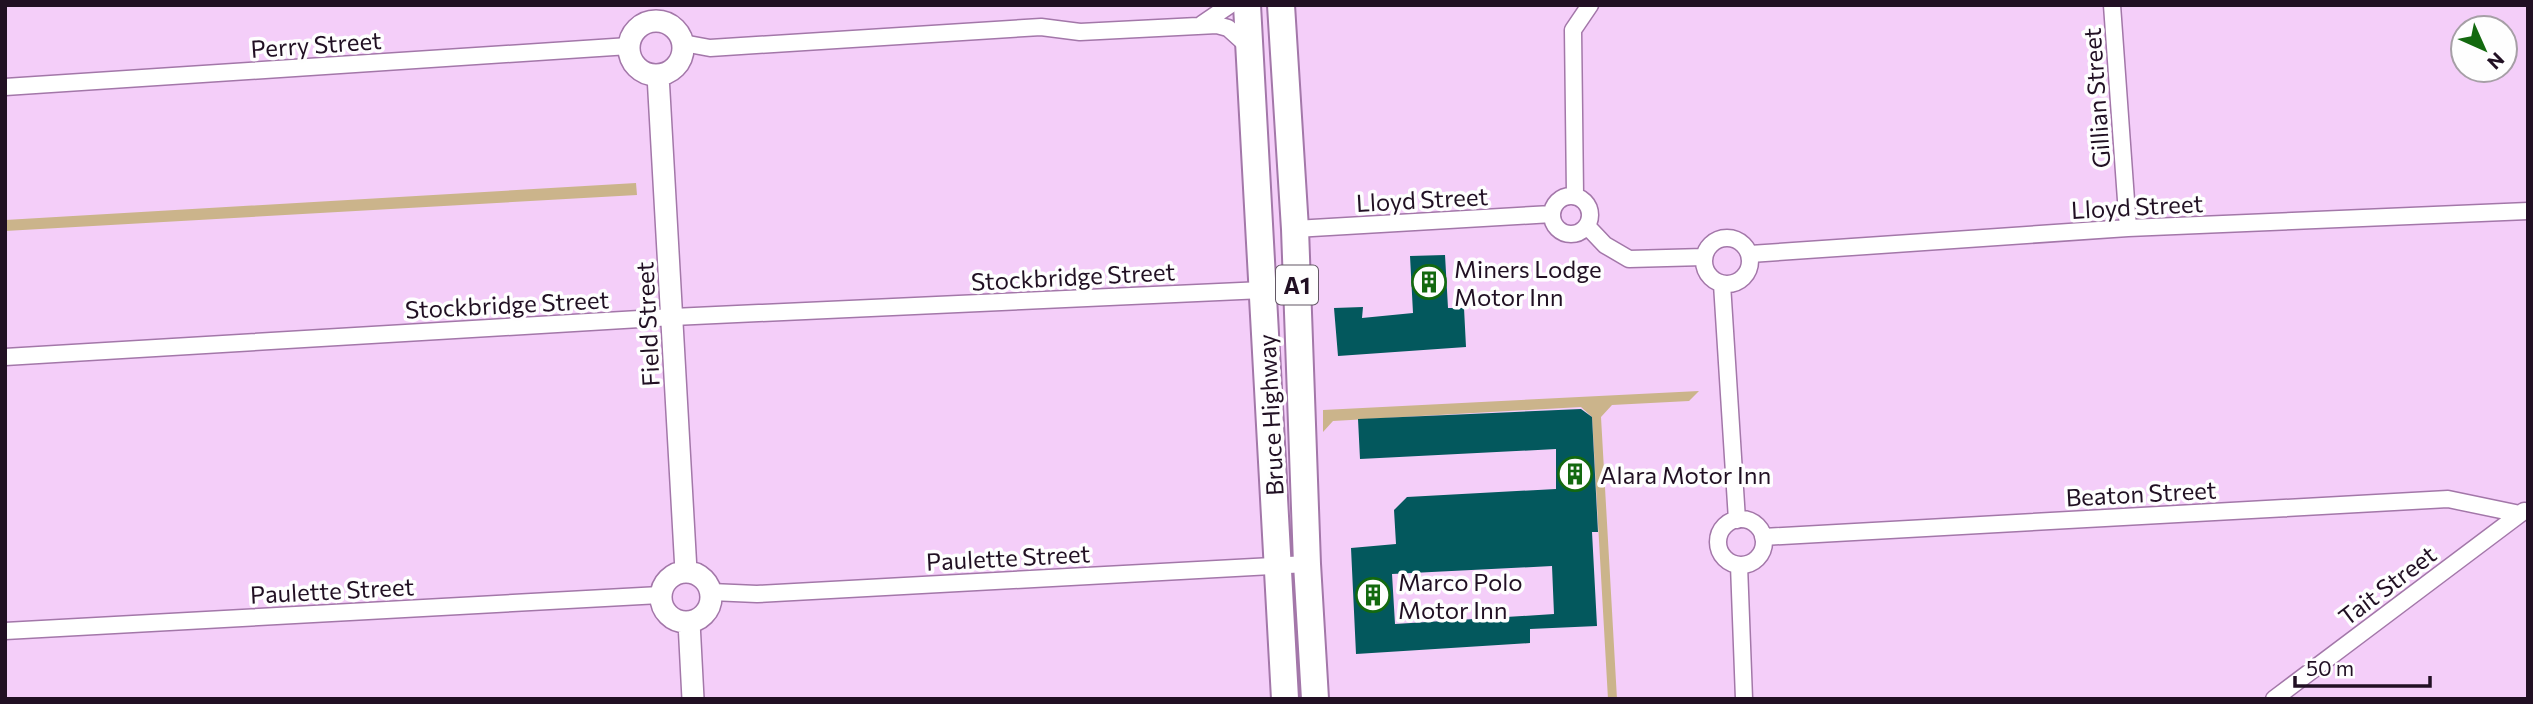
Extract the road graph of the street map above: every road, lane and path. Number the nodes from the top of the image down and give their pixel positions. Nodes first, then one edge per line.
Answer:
1 (1230, 5) edge
2 (1247, 5) edge
3 (1281, 5) edge
4 (1590, 5) edge
5 (2112, 5) edge
6 (654, 13) edge
7 (1197, 26) junction
8 (682, 43) junction
9 (629, 46) junction
10 (1248, 46) junction
11 (658, 75) junction
12 (5, 87) edge
13 (1575, 195) junction
14 (2528, 211) edge
15 (1552, 214) junction
16 (1587, 226) junction
17 (2128, 228) junction
18 (1295, 229) junction
19 (1750, 254) junction
20 (1704, 257) junction
21 (1722, 284) junction
22 (1263, 290) junction
23 (673, 317) junction
24 (5, 357) edge
25 (2524, 511) edge
26 (1737, 520) junction
27 (1763, 537) junction
28 (1307, 564) junction
29 (1278, 565) junction
30 (1739, 565) junction
31 (686, 571) junction
32 (711, 592) junction
33 (660, 595) junction
34 (689, 622) junction
35 (5, 631) edge
36 (693, 699) edge
37 (1285, 699) edge
38 (1315, 699) edge
39 (1744, 699) edge
40 (2274, 699) edge

1 - 7 street
2 - 10 highway, Bruce Highway / A1
3 - 18 highway, Bruce Highway / A1
4 - 13 street
5 - 17 street, Gillian Street
6 - 8 street
6 - 9 street
7 - 8 street
7 - 10 street
8 - 11 street
9 - 11 street
9 - 12 street, Perry Street
10 - 22 highway, Bruce Highway / A1
11 - 23 street, Field Street
13 - 15 street
13 - 16 street
14 - 17 street, Lloyd Street
15 - 16 street
15 - 18 street, Lloyd Street
16 - 20 street
17 - 19 street, Lloyd Street
18 - 28 highway, Bruce Highway / A1
19 - 20 street
19 - 21 street
20 - 21 street
21 - 26 street
22 - 23 street, Stockbridge Street
22 - 29 highway, Bruce Highway / A1
23 - 24 street, Stockbridge Street
23 - 31 street, Field Street
25 - 27 street, Beaton Street
25 - 40 street, Tait Street
26 - 27 street
26 - 30 street
27 - 30 street
28 - 29 street, Paulette Street
28 - 38 highway, Bruce Highway / A1
29 - 32 street, Paulette Street
29 - 37 highway, Bruce Highway / A1
30 - 39 street
31 - 32 street
31 - 33 street
32 - 34 street
33 - 34 street
33 - 35 street, Paulette Street
34 - 36 street

